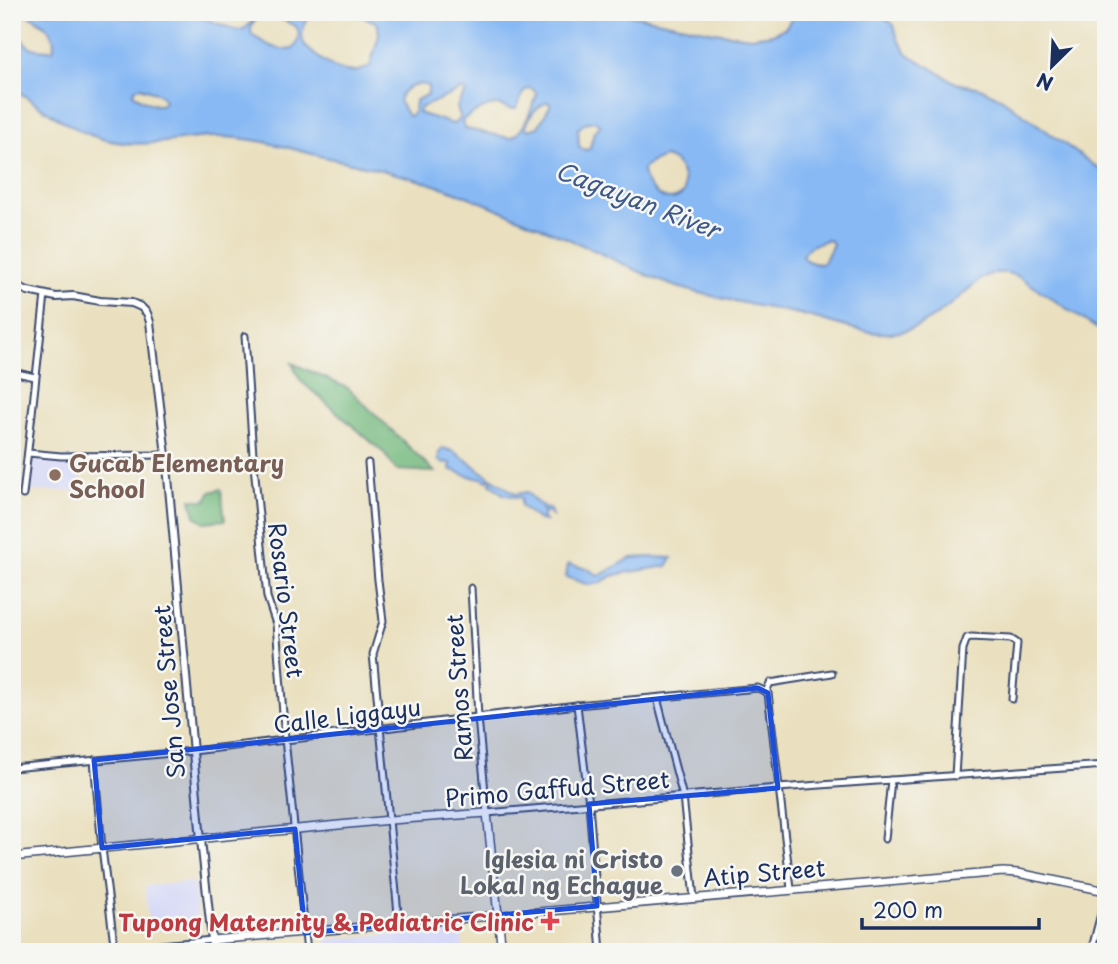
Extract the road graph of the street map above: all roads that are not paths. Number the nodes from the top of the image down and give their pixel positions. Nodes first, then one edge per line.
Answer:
1 (12, 284) edge
2 (44, 295) junction
3 (245, 336) dead end
4 (12, 372) edge
5 (35, 377) junction
6 (28, 453) junction
7 (166, 455) junction
8 (368, 463) dead end
9 (23, 495) dead end
10 (471, 588) dead end
11 (832, 673) dead end
12 (767, 692) junction
13 (657, 698) junction
14 (1012, 699) dead end
15 (577, 705) junction
16 (478, 717) junction
17 (381, 729) junction
18 (285, 739) junction
19 (193, 751) junction
20 (94, 760) junction
21 (1106, 765) edge
22 (12, 768) edge
23 (955, 776) junction
24 (891, 780) junction
25 (778, 789) junction
26 (683, 797) junction
27 (589, 804) junction
28 (487, 813) junction
29 (390, 820) junction
30 (295, 829) junction
31 (885, 839) dead end
32 (201, 840) junction
33 (102, 848) junction
34 (12, 857) edge
35 (791, 890) junction
36 (1106, 893) edge
37 (694, 898) junction
38 (597, 906) junction
39 (12, 914) edge
40 (499, 915) junction
41 (399, 924) junction
42 (304, 933) junction
43 (212, 940) junction
44 (115, 951) edge
45 (16, 952) edge
46 (89, 952) edge
47 (213, 952) edge
48 (307, 952) edge
49 (502, 952) edge
50 (601, 952) edge
51 (1091, 952) edge

1 - 2 street, San Jose Street
2 - 5 street
2 - 7 street, San Jose Street
3 - 18 street, Rosario Street
4 - 5 street
5 - 6 street
6 - 7 street
6 - 9 street
7 - 19 street, San Jose Street
8 - 17 street
10 - 16 street, Ramos Street
11 - 12 street
12 - 13 street, Calle Liggayu
12 - 25 street
13 - 15 street, Calle Liggayu
13 - 26 street
14 - 23 street
15 - 16 street, Calle Liggayu
15 - 27 street
16 - 17 street, Calle Liggayu
16 - 28 street, Ramos Street
17 - 18 street, Calle Liggayu
17 - 29 street
18 - 19 street, Calle Liggayu
18 - 30 street, Rosario Street
19 - 20 street, Calle Liggayu
19 - 32 street, San Jose Street
20 - 22 street, Calle Liggayu
20 - 33 street
21 - 23 street, Primo Gaffud Street
23 - 24 street, Primo Gaffud Street
24 - 25 street, Primo Gaffud Street
24 - 31 street
25 - 26 street, Primo Gaffud Street
25 - 35 street
26 - 27 street, Primo Gaffud Street
26 - 37 street
27 - 28 street, Primo Gaffud Street
27 - 38 street
28 - 29 main road, Primo Gaffud Street
28 - 40 main road, Ramos Street
29 - 30 main road, Primo Gaffud Street
29 - 41 street
30 - 32 main road, Primo Gaffud Street
30 - 42 street, Rosario Street
32 - 33 main road, Primo Gaffud Street
32 - 43 street, San Jose Street
33 - 34 main road, Primo Gaffud Street
33 - 44 street
35 - 36 main road, Atip Street
35 - 37 main road, Atip Street
36 - 51 street
37 - 38 main road, Atip Street
38 - 40 main road, Atip Street
38 - 50 street
39 - 45 street
40 - 41 main road, Atip Street
40 - 49 main road, Ramos Street
41 - 42 main road, Atip Street
42 - 43 main road, Atip Street
42 - 48 street, Rosario Street
43 - 44 street, Atip Street
43 - 47 main road, San Jose Street
44 - 46 street, Atip Street

